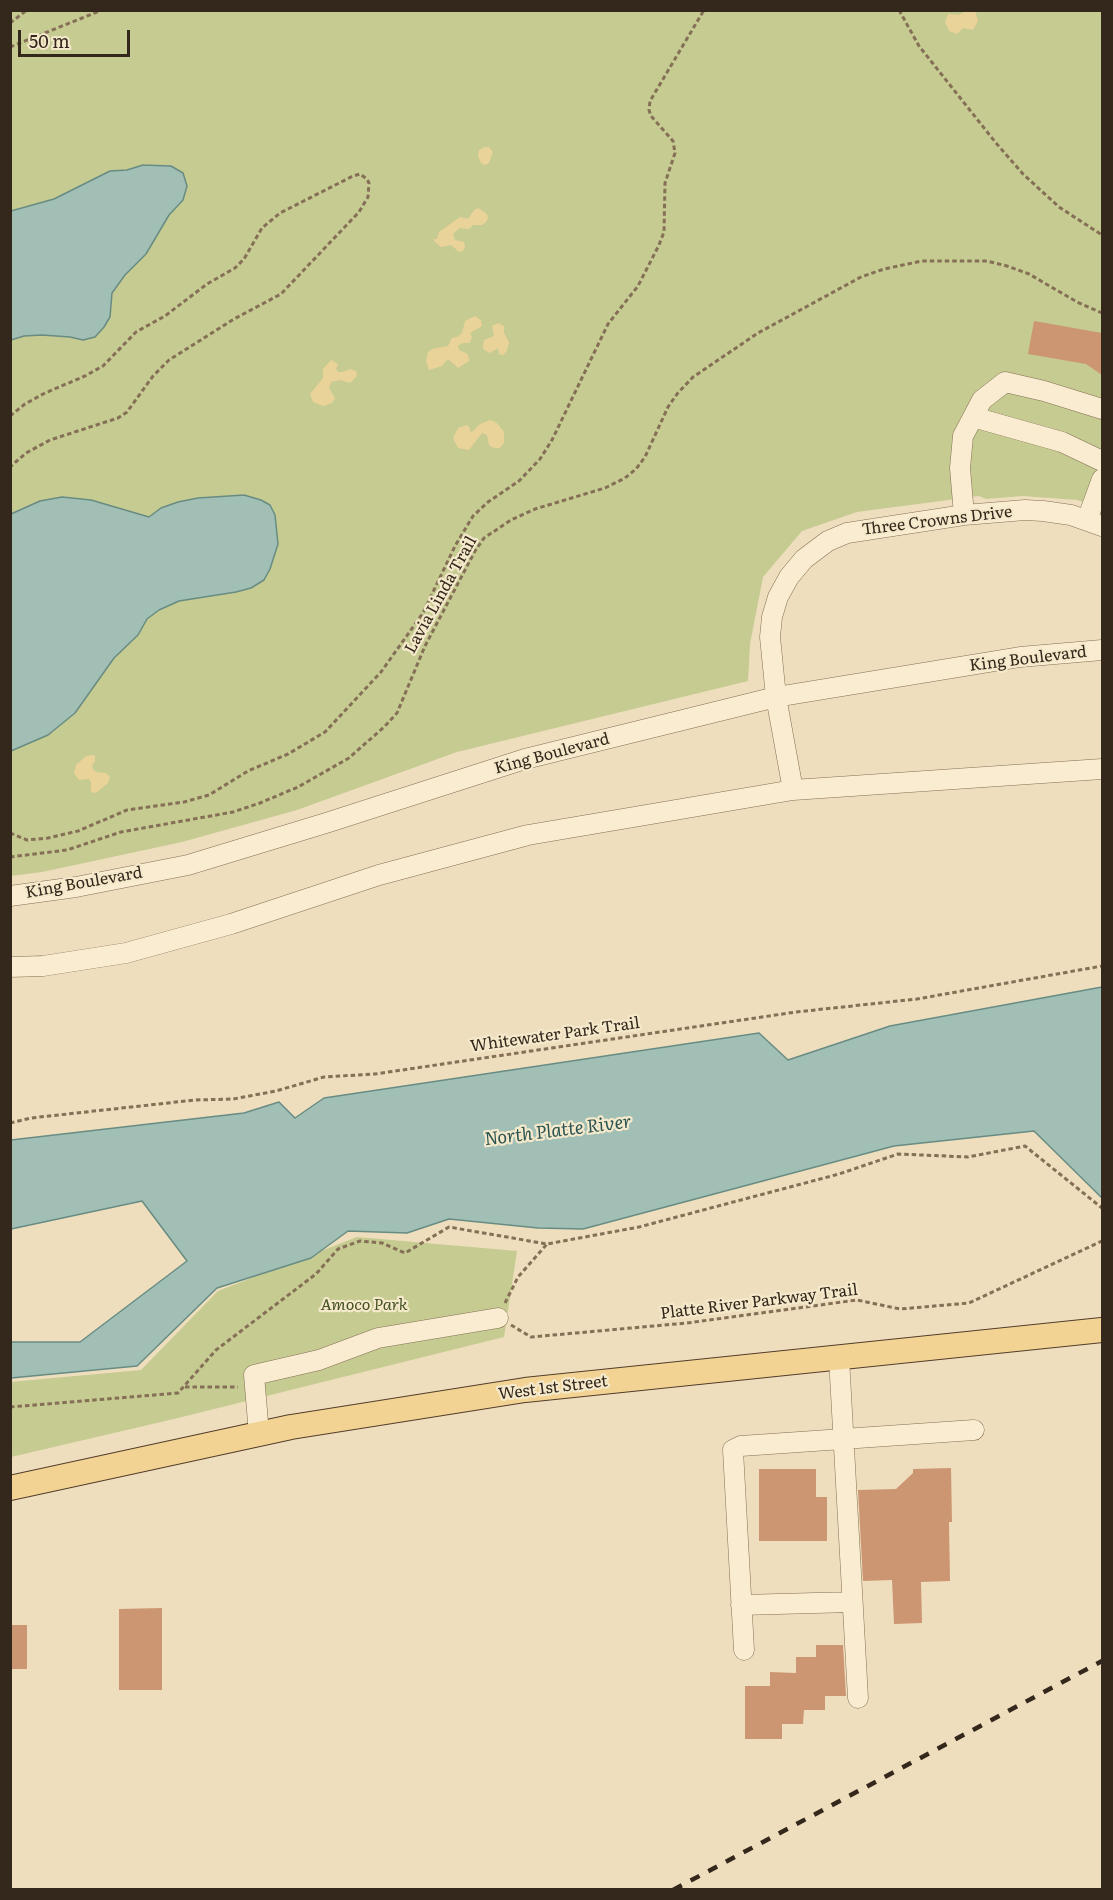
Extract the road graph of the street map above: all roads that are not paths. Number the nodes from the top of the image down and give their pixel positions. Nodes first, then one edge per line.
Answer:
1 (1102, 409) edge
2 (973, 417) junction
3 (1102, 461) edge
4 (1102, 479) edge
5 (964, 515) junction
6 (1095, 523) edge
7 (1102, 650) edge
8 (776, 697) junction
9 (1102, 769) edge
10 (793, 790) junction
11 (10, 896) edge
12 (10, 967) edge
13 (498, 1318) road end
14 (1102, 1330) edge
15 (839, 1358) junction
16 (974, 1430) dead end
17 (259, 1434) junction
18 (844, 1438) junction
19 (10, 1488) edge
20 (852, 1602) junction
21 (741, 1605) junction
22 (744, 1650) dead end
23 (858, 1698) dead end

1 - 2 street
2 - 3 street
2 - 5 street
4 - 6 street
5 - 6 street, Three Crowns Drive
5 - 8 street, Three Crowns Drive
7 - 8 street, King Boulevard
8 - 10 street, Three Crowns Drive
8 - 11 street, King Boulevard
9 - 10 street
10 - 12 street
13 - 17 street
14 - 15 main road, West 1st Street
15 - 17 main road, West 1st Street
15 - 18 street
16 - 18 street
17 - 19 main road, West 1st Street
18 - 20 street
18 - 21 street
20 - 21 street
20 - 23 street
21 - 22 street

